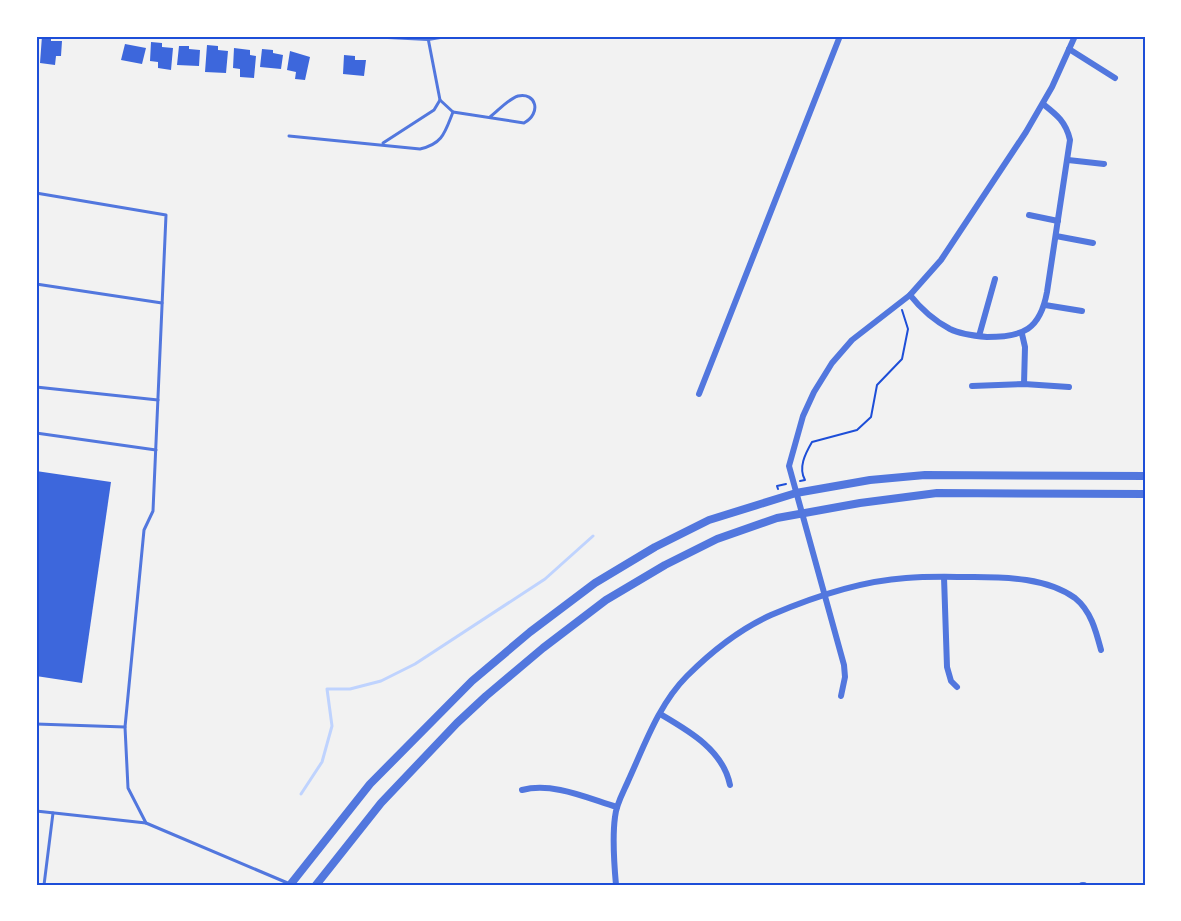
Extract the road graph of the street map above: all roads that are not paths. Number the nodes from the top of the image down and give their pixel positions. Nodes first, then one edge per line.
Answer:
1 (388, 36) edge
2 (440, 36) edge
3 (840, 36) edge
4 (1075, 36) edge
5 (428, 38) junction
6 (1069, 49) junction
7 (1115, 78) dead end
8 (440, 100) junction
9 (1043, 104) junction
10 (453, 112) junction
11 (490, 117) junction
12 (289, 136) dead end
13 (382, 144) junction
14 (1068, 159) junction
15 (1104, 164) dead end
16 (36, 193) edge
17 (1029, 215) dead end
18 (1058, 220) junction
19 (1056, 236) junction
20 (1093, 243) dead end
21 (995, 279) dead end
22 (36, 285) edge
23 (910, 296) junction
24 (162, 303) junction
25 (1045, 305) junction
26 (1082, 312) dead end
27 (1022, 334) junction
28 (979, 336) junction
29 (1024, 384) junction
30 (972, 386) dead end
31 (36, 387) edge
32 (1069, 387) dead end
33 (699, 394) dead end
34 (158, 400) junction
35 (36, 433) edge
36 (156, 450) junction
37 (1145, 476) edge
38 (796, 493) junction
39 (1145, 494) edge
40 (802, 513) junction
41 (944, 577) junction
42 (825, 595) junction
43 (1101, 650) dead end
44 (957, 687) dead end
45 (841, 696) dead end
46 (660, 714) junction
47 (36, 724) edge
48 (125, 727) junction
49 (730, 785) dead end
50 (522, 790) dead end
51 (617, 807) junction
52 (36, 811) edge
53 (53, 813) junction
54 (146, 823) junction
55 (44, 885) edge
56 (291, 885) edge
57 (316, 885) edge
58 (616, 885) edge

1 - 5 street
2 - 5 street
3 - 33 street
4 - 6 street
5 - 8 lane
6 - 7 street
6 - 9 street
8 - 10 lane
8 - 13 lane
9 - 14 street
9 - 23 street
10 - 11 lane
10 - 13 lane
11 - 11 lane
12 - 13 lane
14 - 15 street
14 - 18 street
16 - 24 lane
17 - 18 street
18 - 19 street
19 - 20 street
19 - 25 street
21 - 28 street
22 - 24 lane
23 - 28 street
23 - 38 street
24 - 34 lane
25 - 26 street
25 - 27 street
27 - 28 street
27 - 29 street
29 - 30 street
29 - 32 street
31 - 34 lane
34 - 36 lane
35 - 36 lane
36 - 48 lane
37 - 38 street
38 - 40 street
38 - 56 street
39 - 40 street
40 - 42 street
40 - 57 street
41 - 42 street
41 - 43 street
41 - 44 street
42 - 45 street
42 - 46 street
46 - 49 street
46 - 51 street
47 - 48 lane
48 - 54 lane
50 - 51 street
51 - 58 street
52 - 53 lane
53 - 54 lane
53 - 55 lane
54 - 56 lane

